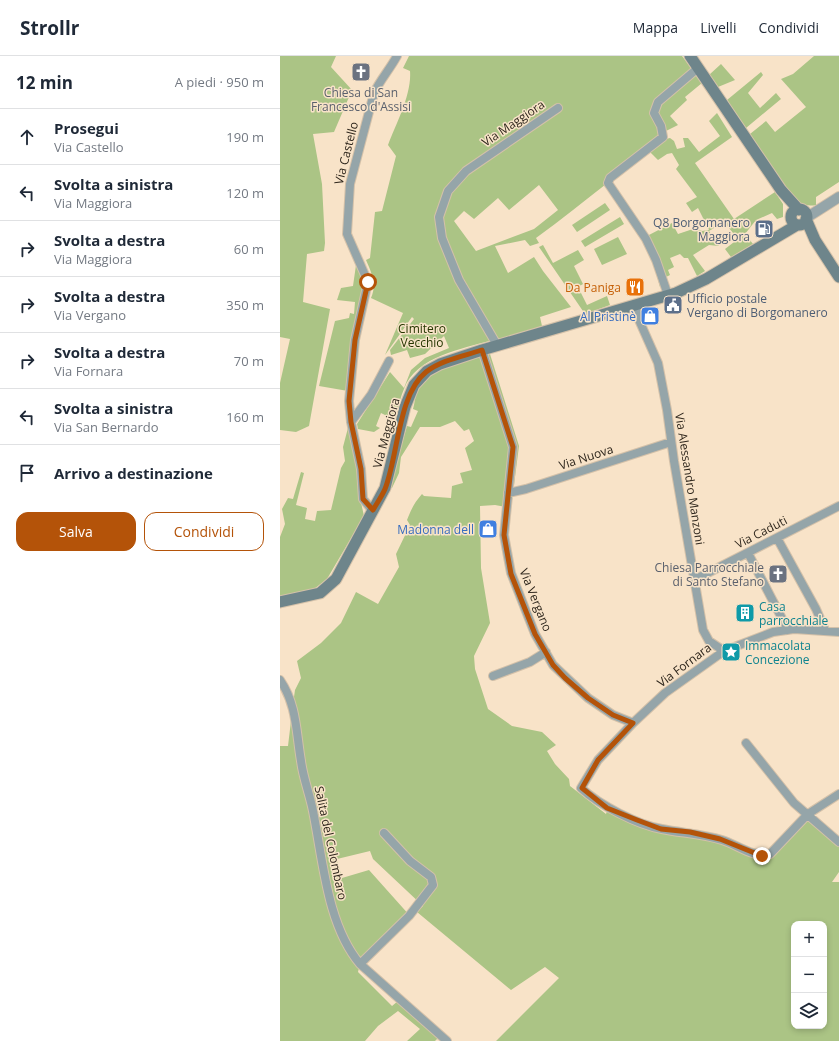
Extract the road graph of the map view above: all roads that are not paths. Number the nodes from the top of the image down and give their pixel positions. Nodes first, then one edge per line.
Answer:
1 (690, 56) edge
2 (396, 58) edge
3 (698, 68) junction
4 (558, 108) dead end
5 (839, 197) edge
6 (799, 218) junction
7 (839, 276) edge
8 (668, 296) junction
9 (635, 306) junction
10 (497, 346) junction
11 (482, 350) junction
12 (389, 361) dead end
13 (351, 422) junction
14 (671, 442) junction
15 (508, 493) junction
16 (839, 506) edge
17 (373, 510) junction
18 (777, 538) junction
19 (748, 553) junction
20 (694, 580) junction
21 (280, 602) edge
22 (788, 630) junction
23 (825, 630) junction
24 (838, 634) edge
25 (724, 651) junction
26 (546, 652) junction
27 (493, 676) dead end
28 (280, 680) edge
29 (633, 723) junction
30 (746, 743) dead end
31 (839, 794) edge
32 (808, 814) junction
33 (384, 833) dead end
34 (839, 842) edge
35 (360, 964) junction
36 (447, 1041) edge

1 - 3 main road
2 - 13 street, Via Castello
3 - 6 main road
3 - 8 street
4 - 10 street, Via Maggiora
5 - 6 street
6 - 7 main road
6 - 8 main road, Via Maggiora
8 - 9 main road, Via Maggiora
9 - 10 main road, Via Maggiora
9 - 14 street, Via Alessandro Manzoni
10 - 11 main road, Via Maggiora
11 - 15 street, Via Vergano
11 - 17 main road, Via Maggiora
12 - 13 street
13 - 17 street, Via Castello
14 - 15 street, Via Nuova
14 - 20 street, Via Alessandro Manzoni
15 - 26 street, Via Vergano
16 - 18 street, Via Caduti
17 - 21 main road, Via Maggiora
18 - 19 street, Via Caduti
18 - 23 street
19 - 20 street, Via Caduti
19 - 22 street
20 - 25 street, Via Alessandro Manzoni
22 - 23 street, Via Fornara
22 - 25 street, Via Fornara
23 - 24 street, Via Fornara
25 - 29 street, Via Fornara
26 - 27 street
26 - 29 street, Via Vergano
28 - 35 street, Salita del Colombaro
29 - 32 street, Via Fornara
30 - 32 street
31 - 32 street
32 - 34 street
33 - 35 street
35 - 36 street, Salita del Colombaro

